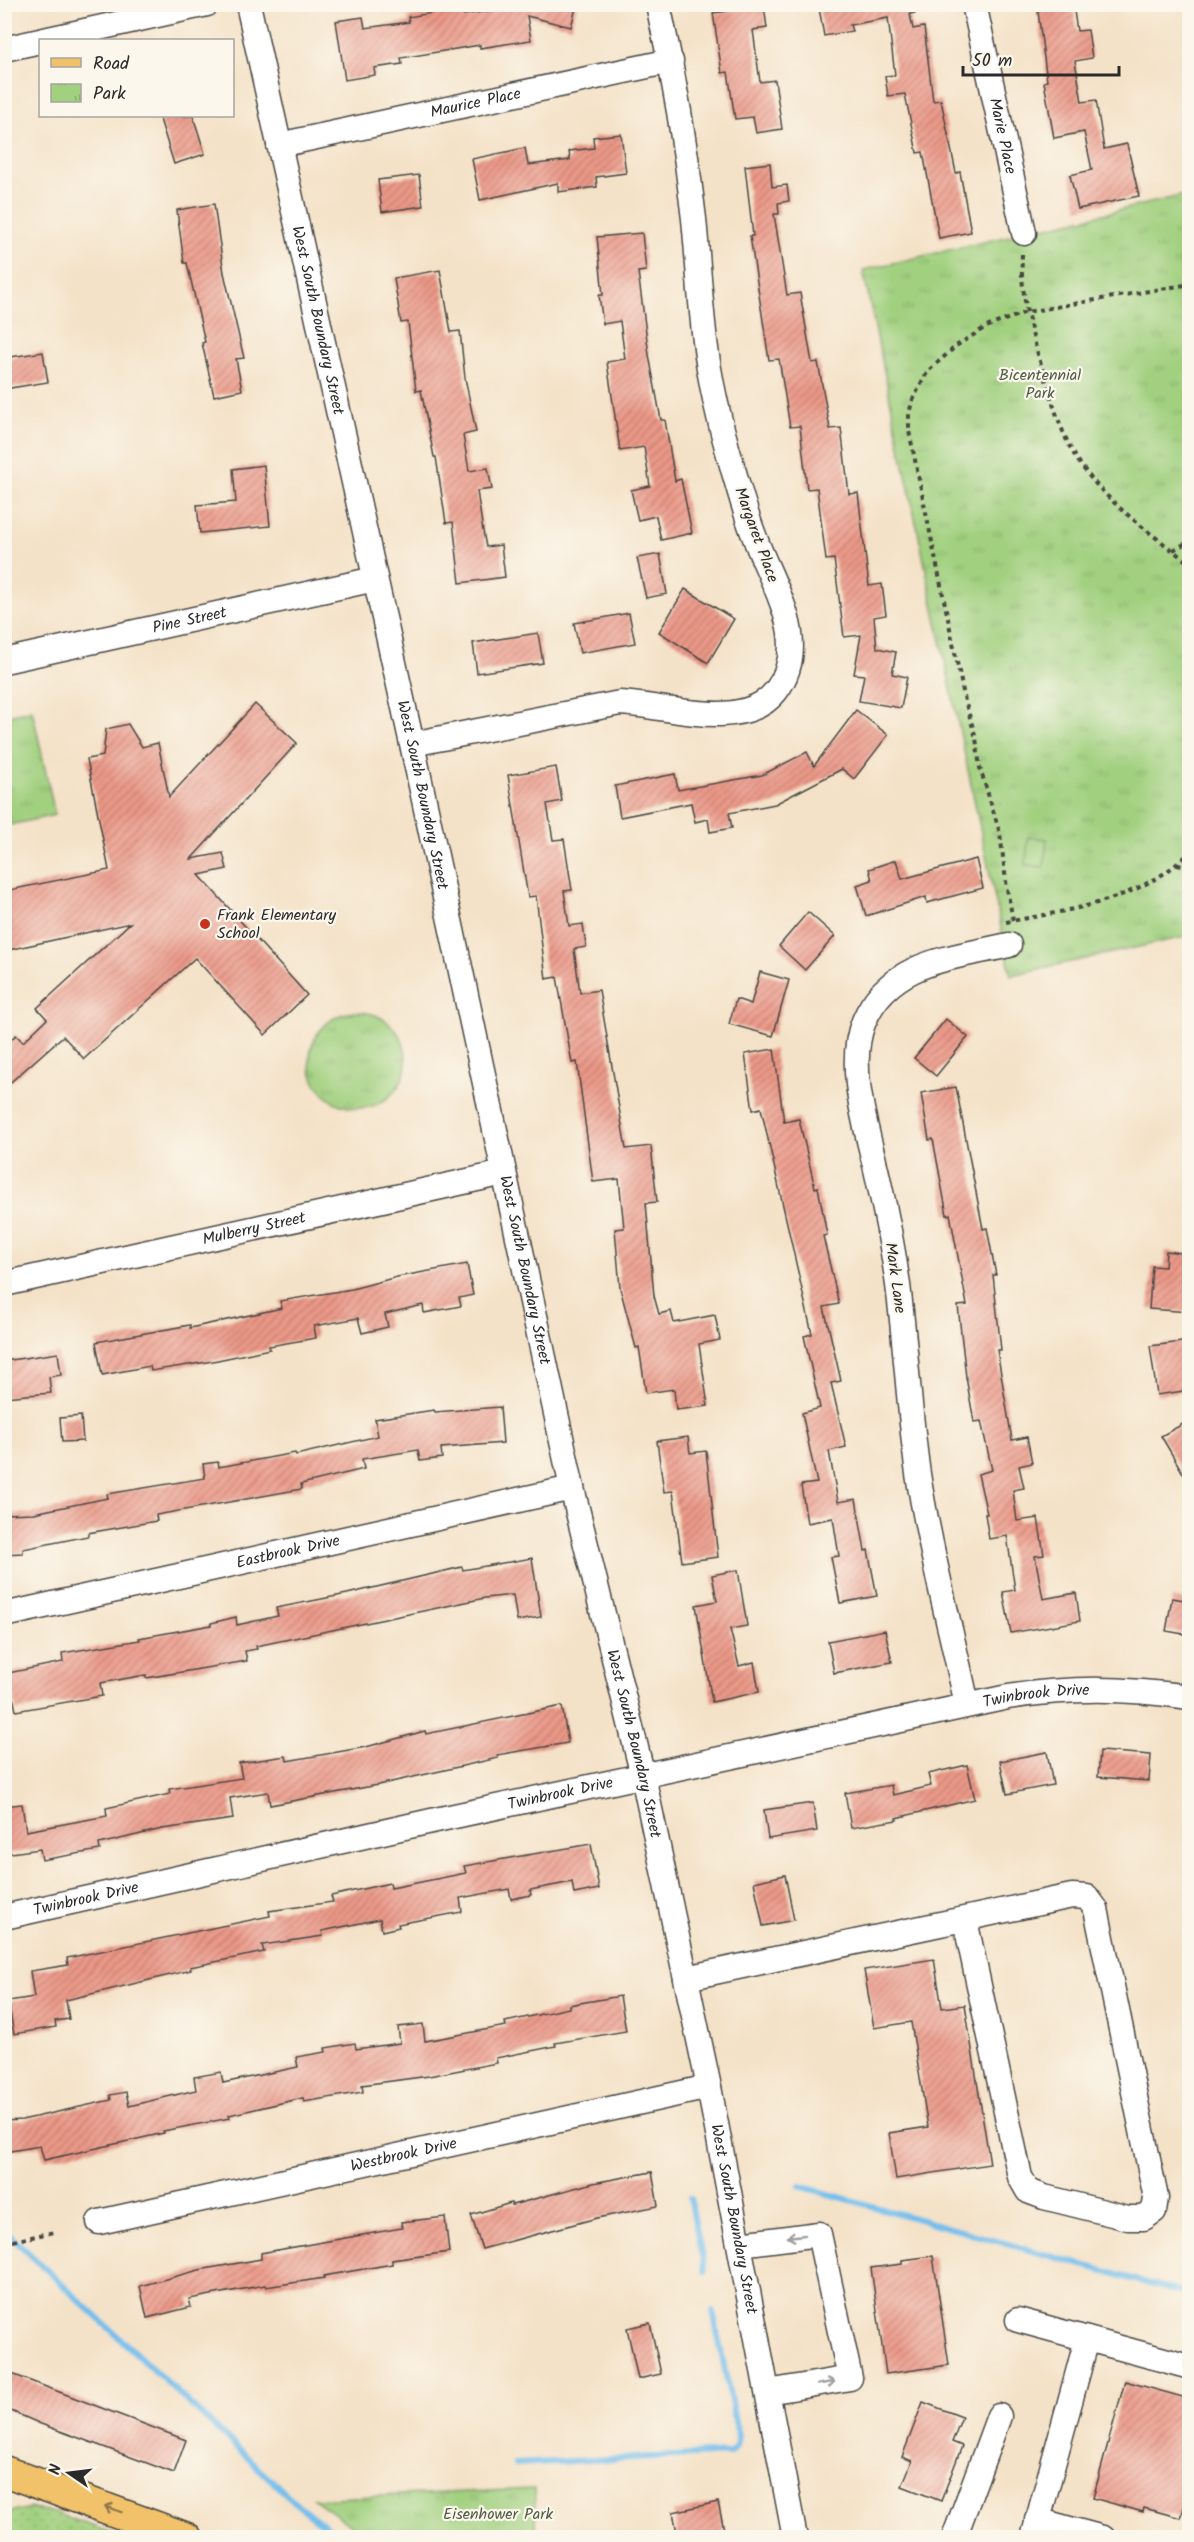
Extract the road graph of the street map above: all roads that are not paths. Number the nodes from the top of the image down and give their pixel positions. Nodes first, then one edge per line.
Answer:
1 (207, 4) edge
2 (248, 4) edge
3 (658, 4) edge
4 (975, 4) edge
5 (51, 39) edge
6 (39, 42) edge
7 (4, 49) edge
8 (671, 62) junction
9 (279, 145) junction
10 (1023, 233) road end
11 (375, 579) junction
12 (4, 661) edge
13 (411, 744) junction
14 (1007, 934) road end
15 (504, 1173) junction
16 (4, 1284) edge
17 (572, 1488) junction
18 (4, 1615) edge
19 (1190, 1697) edge
20 (967, 1705) junction
21 (643, 1776) junction
22 (4, 1917) edge
23 (965, 1920) junction
24 (686, 1978) junction
25 (709, 2087) junction
26 (99, 2222) dead end
27 (740, 2244) junction
28 (1018, 2320) dead end
29 (1087, 2339) junction
30 (1190, 2367) edge
31 (768, 2392) junction
32 (999, 2416) dead end
33 (4, 2471) edge
34 (1035, 2529) edge
35 (187, 2538) edge
36 (795, 2538) edge
37 (954, 2538) edge
38 (1103, 2538) edge

1 - 5 street
2 - 9 street, West South Boundary Street
3 - 8 street, Margaret Place
4 - 10 street, Marie Place
6 - 7 street
8 - 9 street, Maurice Place
8 - 13 street, Margaret Place
9 - 11 street, West South Boundary Street
11 - 12 street, Pine Street
11 - 13 street, West South Boundary Street
13 - 15 street, West South Boundary Street
14 - 20 street, Mark Lane
15 - 16 street, Mulberry Street
15 - 17 street, West South Boundary Street
17 - 18 street, Eastbrook Drive
17 - 21 street, West South Boundary Street
19 - 20 street, Twinbrook Drive
20 - 21 street, Twinbrook Drive
21 - 22 street, Twinbrook Drive
21 - 24 street, West South Boundary Street
23 - 23 street
23 - 24 street
24 - 25 street, West South Boundary Street
25 - 26 street, Westbrook Drive
25 - 27 street, West South Boundary Street
27 - 31 street, West South Boundary Street
31 -> 27 street
28 - 29 street
29 - 30 street
29 - 34 street
31 - 36 street, West South Boundary Street
32 - 37 street
35 -> 33 main road
34 - 38 street

